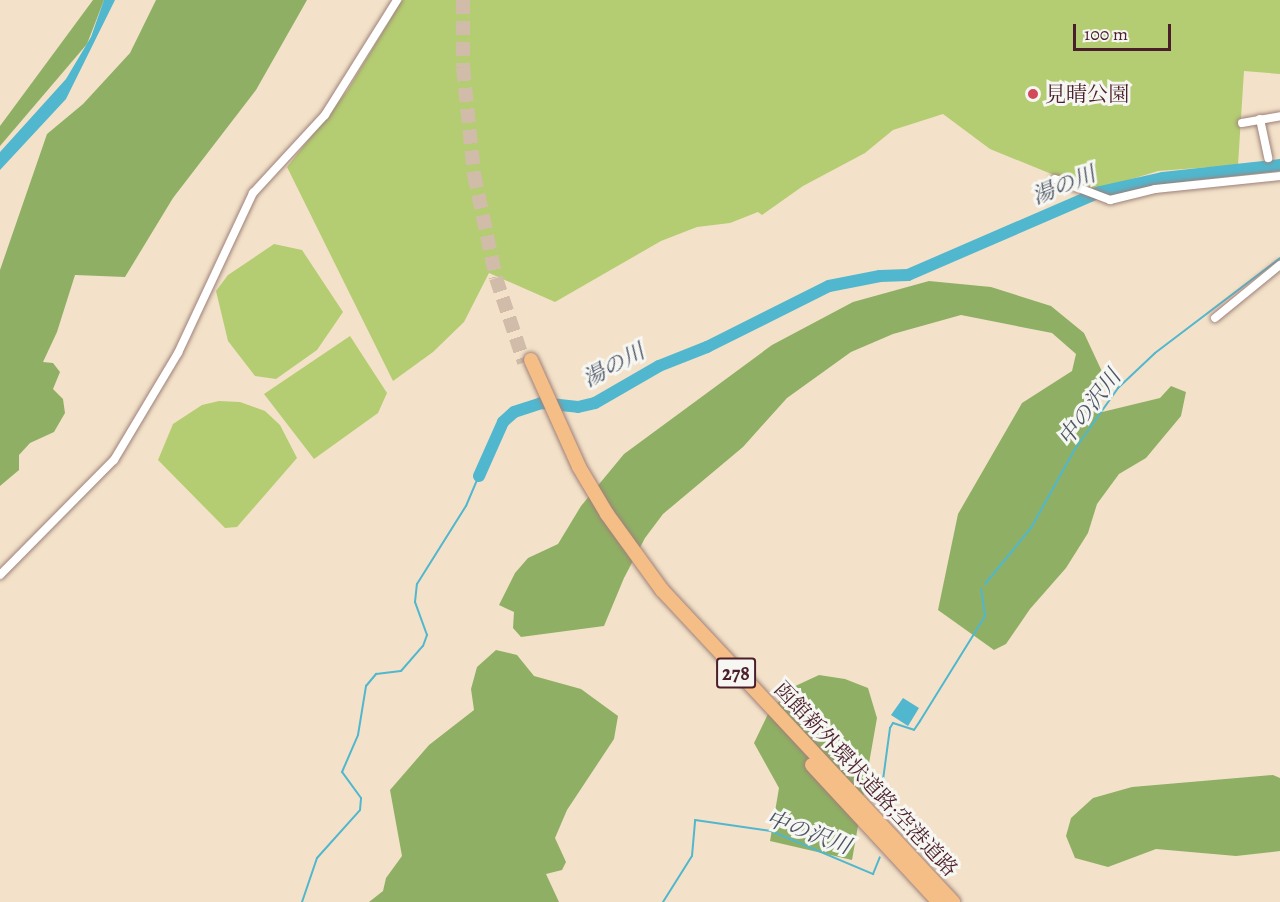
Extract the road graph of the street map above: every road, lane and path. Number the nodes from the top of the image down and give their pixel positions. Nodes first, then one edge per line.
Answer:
1 (397, 0) edge
2 (1280, 116) edge
3 (1260, 119) junction
4 (1242, 123) dead end
5 (1269, 158) dead end
6 (1280, 176) edge
7 (1055, 179) dead end
8 (1280, 265) edge
9 (1215, 318) dead end
10 (527, 361) tunnel mouth
11 (552, 419) junction
12 (0, 575) edge
13 (939, 902) edge
14 (953, 902) edge

1 - 12 street
2 - 3 street
3 - 4 street
3 - 5 street
6 - 7 street
8 - 9 street
10 - 11 highway, 函館新外環状道路;空港道路 / 278
11 - 13 highway, 函館新外環状道路;空港道路 / 278
11 - 14 highway, 函館新外環状道路;空港道路 / 278

